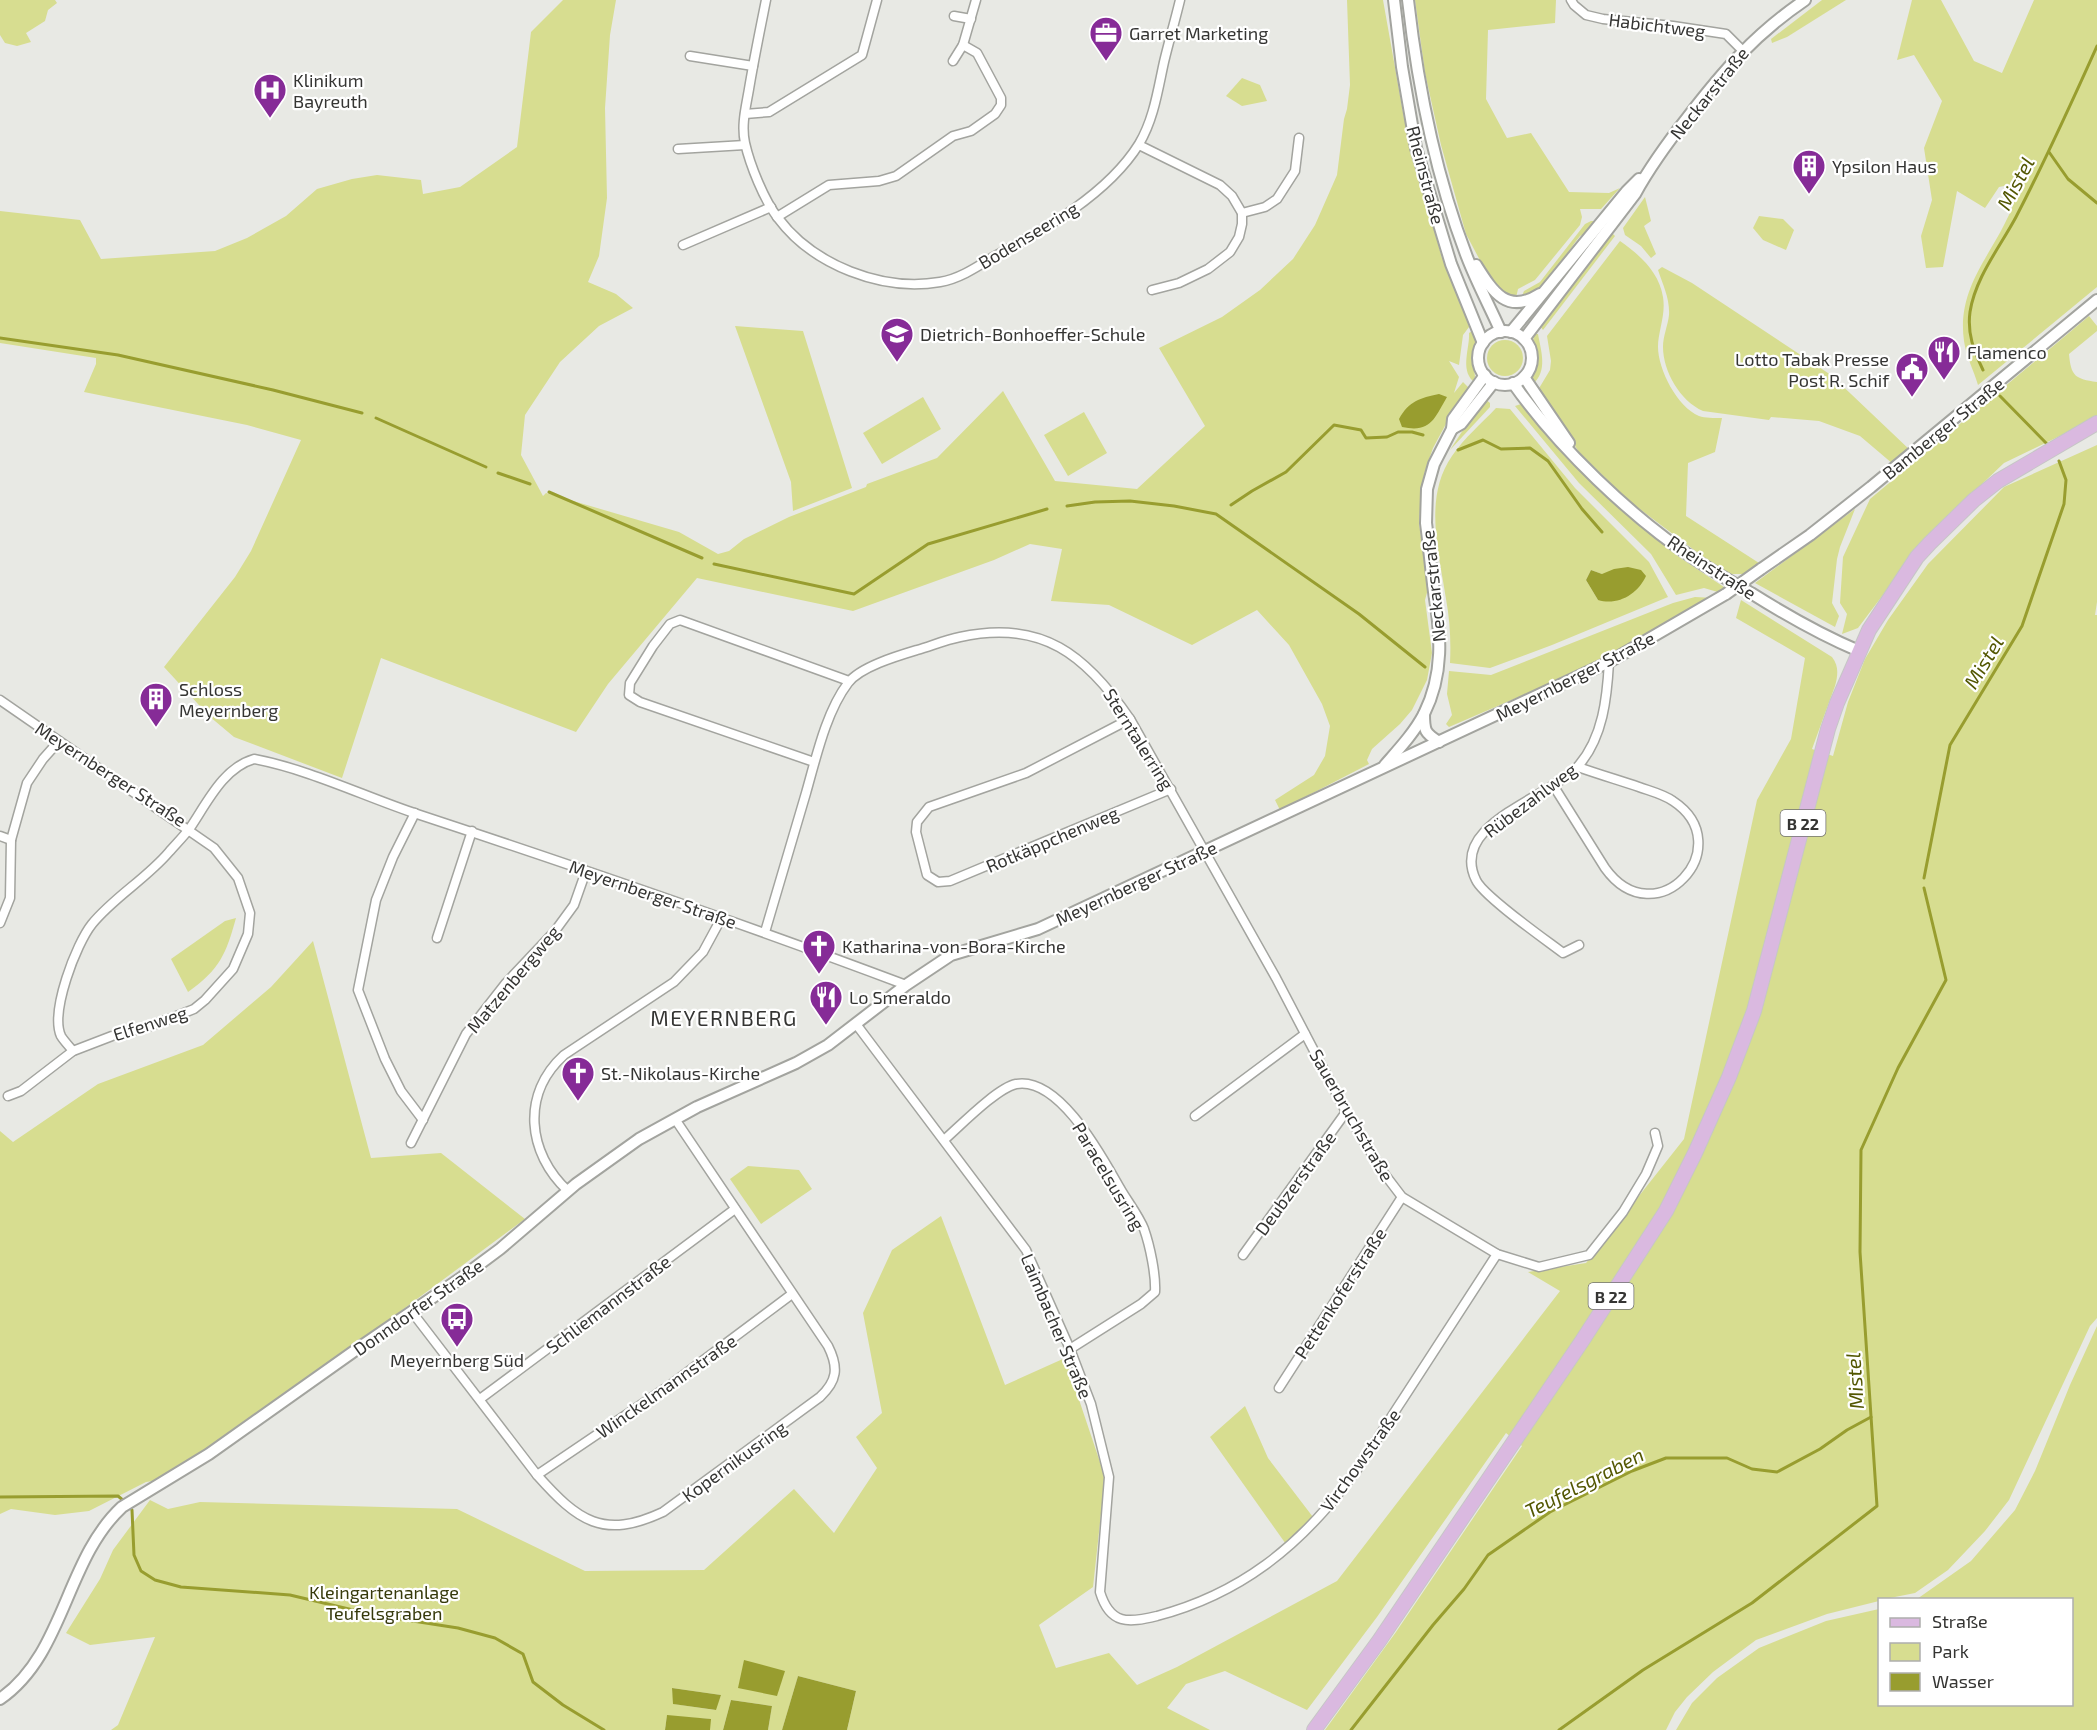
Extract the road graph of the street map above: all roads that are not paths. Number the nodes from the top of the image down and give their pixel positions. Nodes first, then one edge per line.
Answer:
1 (766, 0) edge
2 (877, 0) edge
3 (976, 0) edge
4 (1180, 0) edge
5 (1394, 0) edge
6 (1408, 0) edge
7 (1571, 0) edge
8 (1804, 0) edge
9 (954, 16) dead end
10 (971, 19) junction
11 (963, 45) junction
12 (1742, 50) junction
13 (690, 56) dead end
14 (953, 61) dead end
15 (753, 66) junction
16 (745, 114) junction
17 (1299, 138) dead end
18 (745, 145) junction
19 (1139, 145) junction
20 (678, 148) dead end
21 (1648, 170) junction
22 (771, 207) junction
23 (1242, 213) junction
24 (777, 217) junction
25 (683, 245) dead end
26 (1467, 258) junction
27 (1152, 290) dead end
28 (1546, 290) junction
29 (2097, 300) edge
30 (1506, 332) junction
31 (1524, 339) junction
32 (1483, 343) junction
33 (1524, 377) junction
34 (1490, 379) junction
35 (1513, 383) junction
36 (2097, 423) edge
37 (1580, 461) junction
38 (1871, 487) joint
39 (1859, 651) junction
40 (1610, 662) junction
41 (849, 681) junction
42 (0, 700) edge
43 (1424, 714) junction
44 (1130, 719) junction
45 (59, 741) junction
46 (1439, 742) junction
47 (814, 762) junction
48 (1578, 767) junction
49 (1382, 768) junction
50 (1553, 785) junction
51 (1171, 789) junction
52 (415, 813) junction
53 (189, 829) junction
54 (472, 831) junction
55 (0, 836) edge
56 (10, 840) junction
57 (1205, 851) junction
58 (586, 871) junction
59 (722, 916) junction
60 (0, 923) edge
61 (765, 932) junction
62 (437, 938) dead end
63 (1579, 945) dead end
64 (906, 985) junction
65 (856, 1024) junction
66 (1305, 1034) junction
67 (73, 1051) junction
68 (8, 1096) dead end
69 (1346, 1112) junction
70 (1195, 1116) dead end
71 (675, 1119) junction
72 (423, 1120) junction
73 (1656, 1133) dead end
74 (944, 1140) junction
75 (411, 1143) dead end
76 (568, 1191) junction
77 (1402, 1197) junction
78 (735, 1209) junction
79 (1497, 1254) junction
80 (1243, 1255) dead end
81 (792, 1294) junction
82 (412, 1312) junction
83 (1070, 1349) junction
84 (1279, 1388) dead end
85 (480, 1399) junction
86 (537, 1475) junction
87 (1105, 1607) joint
88 (0, 1699) edge
89 (1314, 1730) edge

1 - 15 street, Bodenseering
2 - 16 street
3 - 10 street
4 - 19 street, Bodenseering
5 - 32 street, Rheinstraße
6 - 26 street, Rheinstraße
7 - 12 street, Habichtweg
8 - 12 street, Neckarstraße
9 - 10 street
10 - 11 street
11 - 14 street
11 - 24 street
12 - 21 street, Neckarstraße
13 - 15 street
15 - 16 street, Bodenseering
16 - 18 street, Bodenseering
17 - 23 street
18 - 20 street
18 - 22 street, Bodenseering
19 - 23 street
19 - 24 street, Bodenseering
21 - 28 street, Neckarstraße
21 - 31 street, Neckarstraße
22 - 24 street, Bodenseering
22 - 25 street
23 - 27 street
26 - 28 street
26 - 30 street, Rheinstraße
28 - 30 street, Neckarstraße
29 - 38 street, Bamberger Straße
30 - 31 street
30 - 32 street
31 - 33 street
32 - 34 street
33 - 35 street
33 - 37 street, Rheinstraße
34 - 35 street
34 - 43 street, Neckarstraße
35 - 37 street, Rheinstraße
36 - 39 main road, B 22
37 - 39 street, Rheinstraße
38 - 40 street, Meyernberger Straße, bridge
39 - 89 main road, B 22
40 - 46 street, Meyernberger Straße
40 - 48 street, Rübezahlweg
41 - 44 street, Sterntalerring
41 - 47 street, Sterntalerring
41 - 47 street
42 - 45 street, Meyernberger Straße
43 - 46 street
43 - 49 street, Neckarstraße
44 - 51 street, Sterntalerring
44 - 51 street, Rotkäppchenweg
45 - 53 street, Meyernberger Straße
45 - 56 street
46 - 49 street, Meyernberger Straße
47 - 61 street, Sterntalerring
48 - 50 street, Rübezahlweg
48 - 50 street
49 - 57 street, Meyernberger Straße
50 - 63 street, Rübezahlweg
51 - 57 street, Sterntalerring
52 - 53 street, Meyernberger Straße
52 - 54 street, Meyernberger Straße
52 - 72 street
53 - 67 street
53 - 67 street, Elfenweg
54 - 58 street, Meyernberger Straße
54 - 62 street
55 - 56 street
56 - 60 street
57 - 64 street, Meyernberger Straße
57 - 66 street, Sauerbruchstraße
58 - 59 street, Meyernberger Straße
58 - 72 street, Matzenbergweg
59 - 61 street, Meyernberger Straße
59 - 76 street
61 - 64 street, Meyernberger Straße
64 - 65 street, Donndorfer Straße
65 - 71 street, Donndorfer Straße
65 - 74 street, Laimbacher Straße
66 - 69 street, Sauerbruchstraße
66 - 70 street
67 - 68 street, Elfenweg
69 - 77 street, Sauerbruchstraße
69 - 80 street, Deubzerstraße
71 - 76 street, Donndorfer Straße
71 - 78 street, Kopernikusring
72 - 75 street, Matzenbergweg
73 - 79 street, Sauerbruchstraße
74 - 83 street, Laimbacher Straße
74 - 83 street, Paracelsusring
76 - 82 street, Donndorfer Straße
77 - 79 street, Sauerbruchstraße
77 - 84 street, Pettenkoferstraße
78 - 81 street, Kopernikusring
78 - 85 street, Schliemannstraße
79 - 87 street, Virchowstraße
81 - 86 street, Winckelmannstraße
81 - 86 street, Kopernikusring
82 - 85 street, Kopernikusring
82 - 88 street, Donndorfer Straße
83 - 87 street, Laimbacher Straße
85 - 86 street, Kopernikusring

